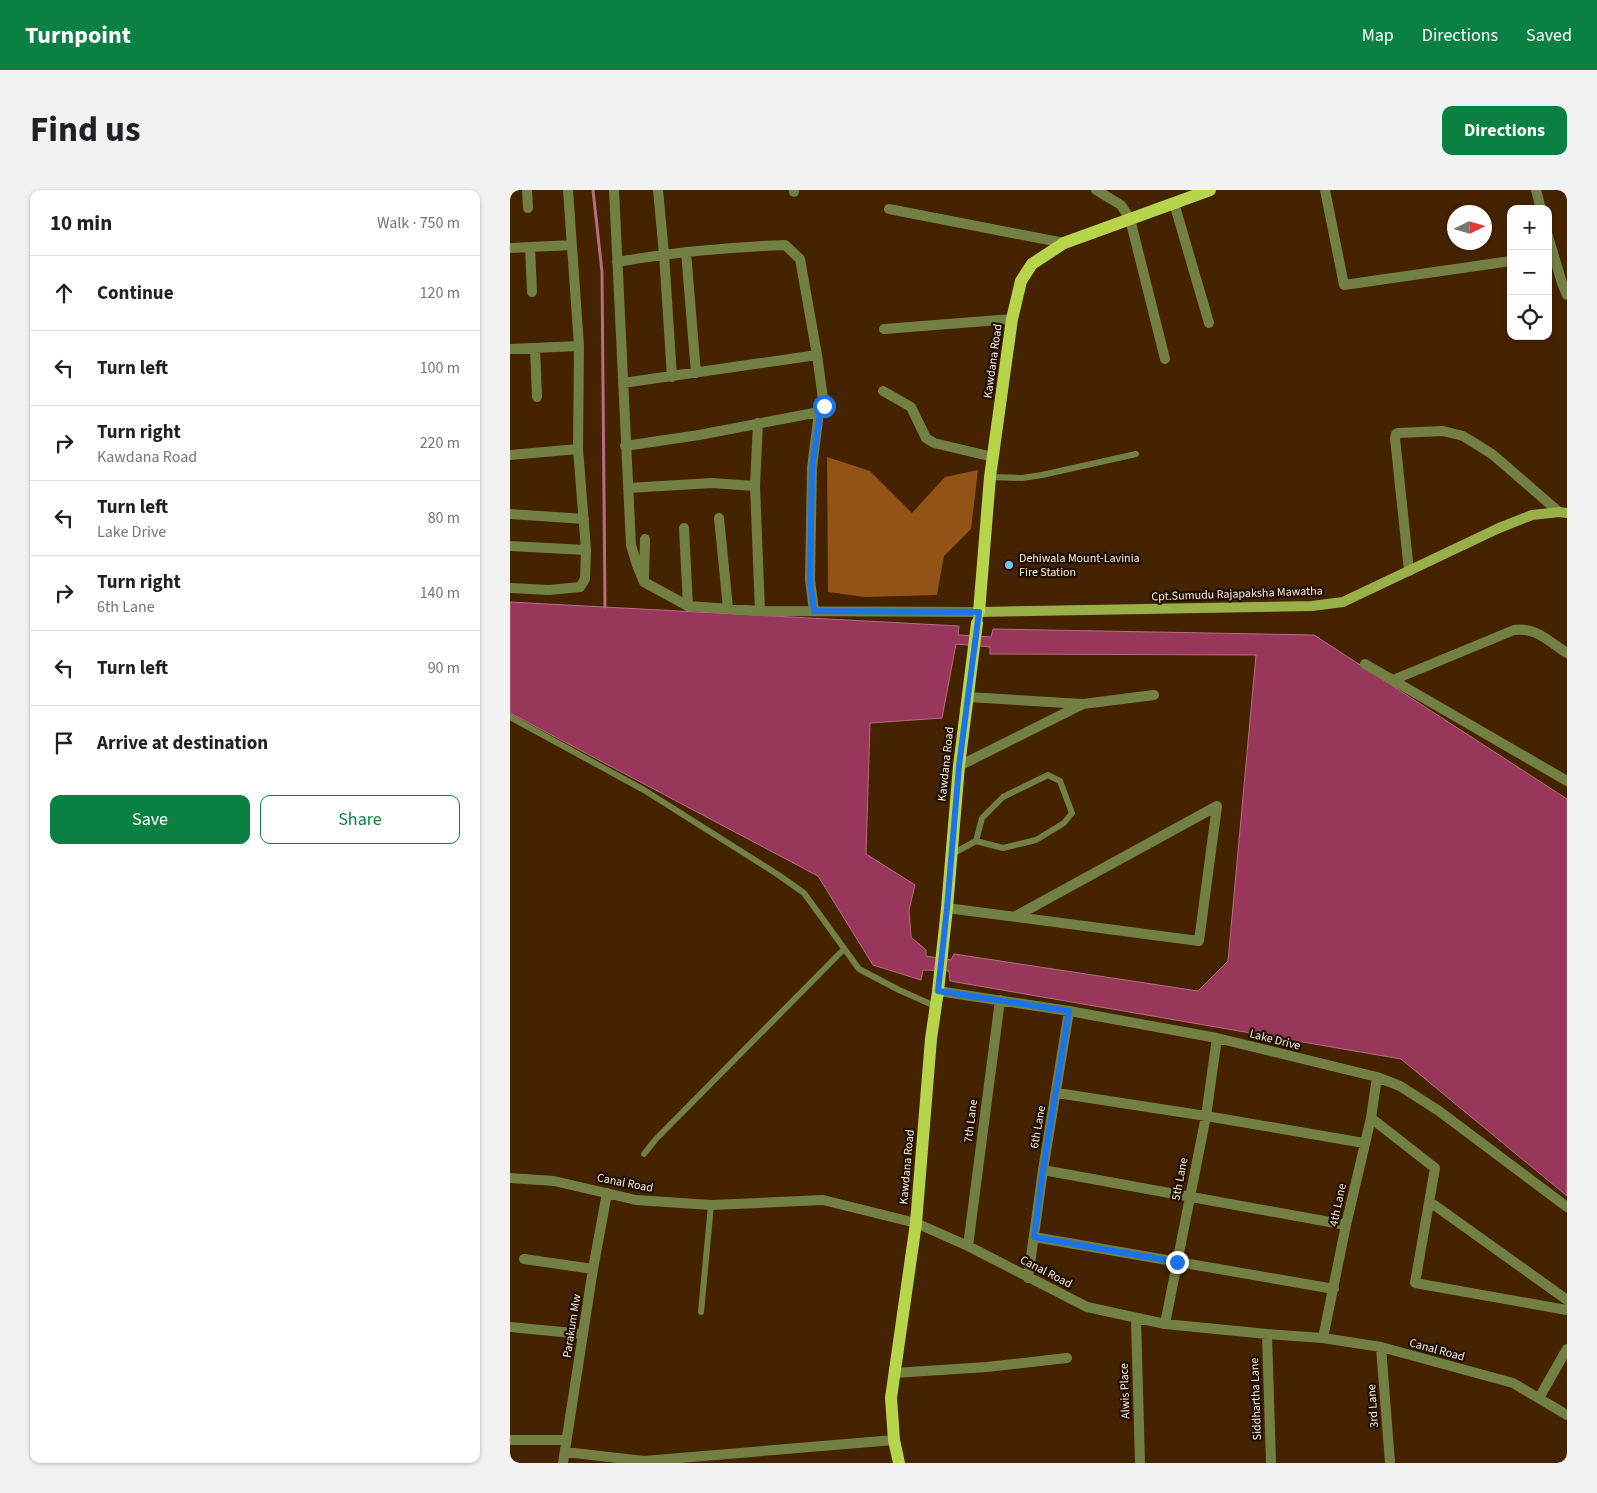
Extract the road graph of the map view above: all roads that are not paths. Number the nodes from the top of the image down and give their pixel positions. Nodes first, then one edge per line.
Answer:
1 (527, 190) edge
2 (568, 190) edge
3 (614, 190) edge
4 (658, 190) edge
5 (1096, 190) edge
6 (1210, 190) edge
7 (1325, 190) edge
8 (1536, 190) edge
9 (1174, 203) junction
10 (1540, 205) edge
11 (528, 208) dead end
12 (889, 209) dead end
13 (1130, 218) junction
14 (1064, 243) junction
15 (572, 245) junction
16 (530, 247) junction
17 (510, 248) edge
18 (686, 252) junction
19 (664, 254) junction
20 (1552, 258) edge
21 (617, 262) junction
22 (1507, 262) edge
23 (532, 292) dead end
24 (1567, 295) edge
25 (1012, 319) junction
26 (1209, 323) dead end
27 (884, 329) dead end
28 (579, 346) junction
29 (535, 348) junction
30 (510, 349) edge
31 (817, 354) junction
32 (1165, 359) dead end
33 (696, 373) junction
34 (672, 377) junction
35 (623, 383) junction
36 (883, 391) dead end
37 (537, 397) dead end
38 (820, 412) junction
39 (758, 423) junction
40 (625, 446) junction
41 (578, 449) junction
42 (1136, 454) dead end
43 (510, 455) edge
44 (993, 458) junction
45 (990, 477) junction
46 (755, 486) junction
47 (628, 488) junction
48 (1563, 512) edge
49 (510, 514) edge
50 (719, 518) dead end
51 (584, 519) junction
52 (684, 528) dead end
53 (645, 539) dead end
54 (510, 546) edge
55 (586, 550) junction
56 (1409, 571) junction
57 (644, 582) junction
58 (510, 588) edge
59 (688, 606) junction
60 (728, 608) junction
61 (760, 611) junction
62 (814, 611) junction
63 (978, 618) junction
64 (1565, 649) edge
65 (1365, 664) dead end
66 (1392, 680) junction
67 (1154, 695) dead end
68 (968, 697) junction
69 (1083, 704) junction
70 (510, 717) edge
71 (959, 766) junction
72 (1567, 781) edge
73 (976, 841) junction
74 (952, 854) junction
75 (947, 908) junction
76 (1016, 916) junction
77 (844, 948) junction
78 (938, 991) junction
79 (1000, 1000) junction
80 (935, 1006) junction
81 (1069, 1011) junction
82 (1217, 1038) junction
83 (1377, 1077) junction
84 (1057, 1093) junction
85 (1206, 1116) junction
86 (1371, 1118) junction
87 (1364, 1143) junction
88 (644, 1154) dead end
89 (1043, 1170) junction
90 (510, 1178) edge
91 (607, 1192) junction
92 (1189, 1197) junction
93 (1430, 1202) junction
94 (711, 1205) junction
95 (1567, 1207) edge
96 (916, 1223) junction
97 (1346, 1225) junction
98 (1034, 1237) junction
99 (968, 1246) junction
100 (524, 1259) dead end
101 (1177, 1262) junction
102 (593, 1269) junction
103 (1028, 1278) junction
104 (1334, 1289) junction
105 (1567, 1300) edge
106 (1567, 1310) edge
107 (701, 1312) dead end
108 (1136, 1319) junction
109 (1165, 1324) junction
110 (510, 1326) edge
111 (583, 1334) junction
112 (1267, 1334) junction
113 (1323, 1338) junction
114 (1381, 1348) junction
115 (1567, 1349) edge
116 (1067, 1358) dead end
117 (894, 1373) junction
118 (1539, 1398) junction
119 (1567, 1414) edge
120 (510, 1440) edge
121 (566, 1440) junction
122 (894, 1440) junction
123 (565, 1452) junction
124 (563, 1463) edge
125 (898, 1463) edge
126 (1140, 1463) edge
127 (1271, 1463) edge
128 (1390, 1463) edge

1 - 11 street
2 - 15 street
3 - 21 street
4 - 19 street
5 - 13 street
6 - 9 main road, Kawdana Road
7 - 22 street
8 - 10 street
9 - 13 main road, Kawdana Road
9 - 26 street
12 - 14 street
13 - 14 main road, Kawdana Road
13 - 32 street
14 - 25 main road, Kawdana Road
15 - 16 street
15 - 28 street
16 - 17 street
16 - 23 street
18 - 19 street
18 - 31 street
18 - 33 street
19 - 21 street
19 - 34 street
20 - 24 street
21 - 35 street
25 - 27 street
25 - 44 main road, Kawdana Road
28 - 29 street
28 - 41 street
29 - 30 street
29 - 37 street
31 - 33 street
31 - 38 street
33 - 34 street
34 - 35 street
35 - 40 street
36 - 44 street
38 - 39 street
38 - 62 street
39 - 40 street
39 - 46 street
40 - 47 street
41 - 43 street
41 - 51 street
42 - 45 lane
44 - 45 main road, Kawdana Road
45 - 63 main road, Kawdana Road
46 - 47 street
46 - 61 street
47 - 57 street
48 - 56 main road, Cpt.Sumudu Rajapaksha Mawatha
48 - 56 street
49 - 51 street
50 - 60 street
51 - 55 street
52 - 59 street
53 - 57 street
54 - 55 street
55 - 58 street
56 - 63 main road, Cpt.Sumudu Rajapaksha Mawatha
57 - 59 street
59 - 60 street
60 - 61 street
61 - 62 street
62 - 63 street
63 - 68 main road, Kawdana Road
64 - 66 street
65 - 66 street
66 - 72 street
67 - 69 street
68 - 69 street
68 - 71 main road, Kawdana Road
69 - 71 street
70 - 77 lane
71 - 74 main road, Kawdana Road
73 - 73 lane
73 - 74 lane
74 - 75 main road, Kawdana Road
75 - 76 street
75 - 78 main road, Kawdana Road
76 - 76 street
77 - 80 lane
77 - 88 lane
78 - 79 street, Lake Drive
78 - 80 main road, Kawdana Road
79 - 81 street, Lake Drive
79 - 99 street, 7th Lane
80 - 96 main road, Kawdana Road
81 - 82 street, Lake Drive
81 - 84 street, 6th Lane
82 - 83 street, Lake Drive
82 - 85 street, 5th Lane
83 - 86 street, 4th Lane
83 - 95 street, Lake Drive
84 - 85 street
84 - 89 street, 6th Lane
85 - 87 street
85 - 92 street, 5th Lane
86 - 87 street, 4th Lane
86 - 93 street
87 - 97 street, 4th Lane
89 - 92 street
89 - 98 street, 6th Lane
90 - 91 street, Canal Road
91 - 94 street, Canal Road
91 - 102 street, Parakum Mw
92 - 97 street
92 - 101 street, 5th Lane
93 - 105 street
93 - 106 street
94 - 96 street, Canal Road
94 - 107 lane
96 - 99 street, Canal Road
96 - 117 main road, Kawdana Road
97 - 104 street, 4th Lane
98 - 101 street
98 - 103 street, 6th Lane
99 - 103 street, Canal Road
100 - 102 street
101 - 104 street
101 - 109 street, 5th Lane
102 - 111 street, Parakum Mw
103 - 108 street, Canal Road
104 - 113 street, 4th Lane
108 - 109 street, Canal Road
108 - 126 street, Alwis Place
109 - 112 street, Canal Road
110 - 111 street
111 - 121 street, Parakum Mw
112 - 113 street, Canal Road
112 - 127 street, Siddhartha Lane
113 - 114 street, Canal Road
114 - 118 street, Canal Road
114 - 128 street, 3rd Lane
115 - 118 street
116 - 117 street
117 - 122 main road, Kawdana Road
118 - 119 street, Canal Road
120 - 121 street
121 - 123 street, Parakum Mw
122 - 123 street
122 - 125 main road, Kawdana Road
123 - 124 street, Parakum Mw

